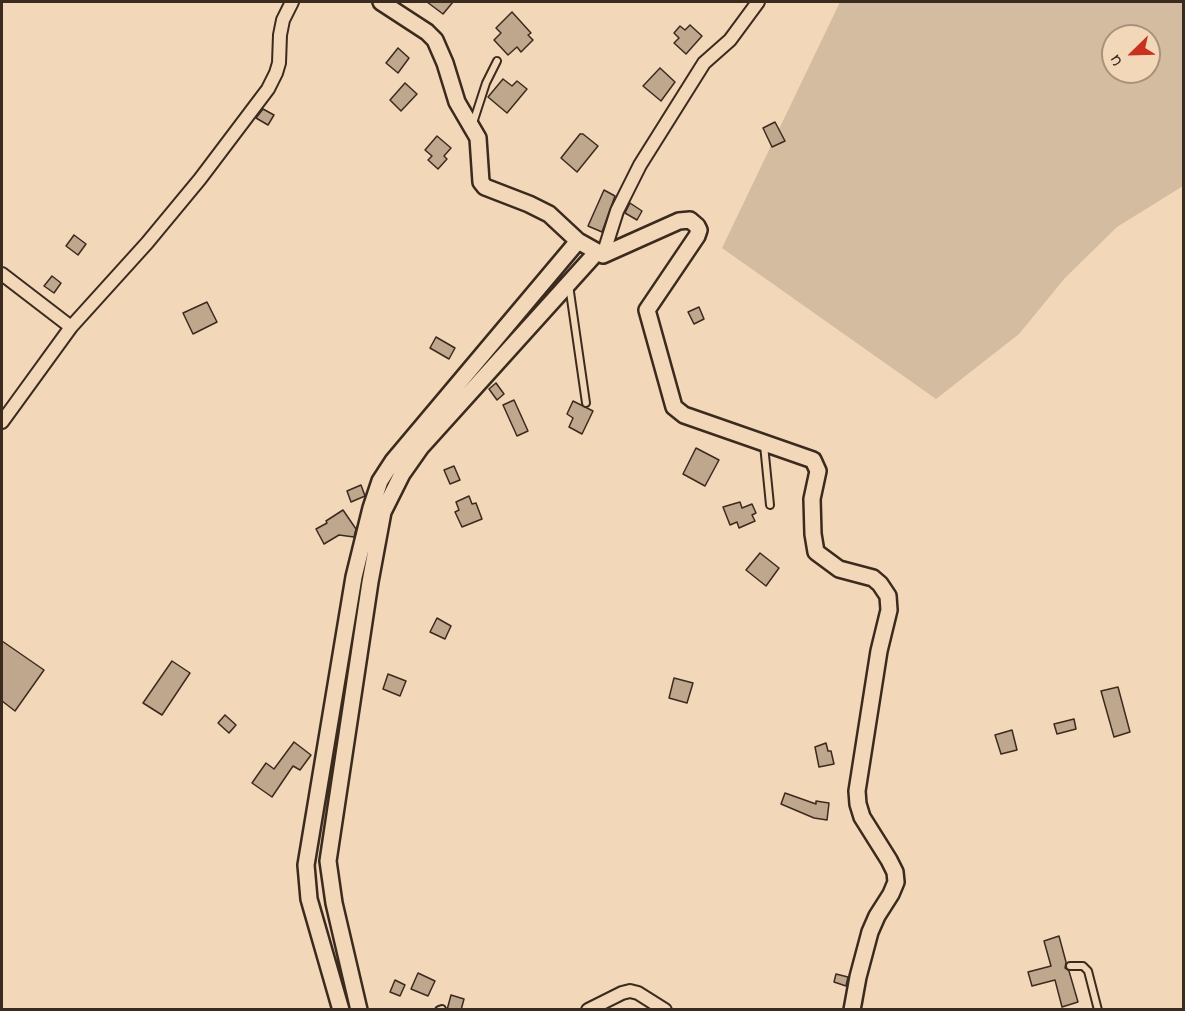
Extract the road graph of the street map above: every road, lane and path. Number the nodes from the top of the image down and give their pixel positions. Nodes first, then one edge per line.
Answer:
1 (292, 2) edge
2 (381, 2) edge
3 (758, 2) edge
4 (497, 61) dead end
5 (471, 126) junction
6 (578, 241) junction
7 (599, 254) junction
8 (2, 274) edge
9 (568, 282) junction
10 (71, 327) junction
11 (586, 403) dead end
12 (2, 422) edge
13 (764, 442) junction
14 (770, 505) dead end
15 (1070, 966) dead end
16 (351, 981) junction
17 (333, 986) junction
18 (341, 1010) edge
19 (359, 1010) edge
20 (588, 1010) edge
21 (665, 1010) edge
22 (852, 1010) edge
23 (1098, 1010) edge

1 - 10 street
2 - 5 street
3 - 7 street
4 - 5 lane
5 - 6 street
6 - 7 street
6 - 17 street
7 - 9 street
7 - 13 street
8 - 10 street
9 - 11 lane
9 - 16 street
10 - 12 street
13 - 14 lane
13 - 22 street
15 - 23 lane
16 - 17 street
16 - 19 street
17 - 18 street
20 - 21 street

